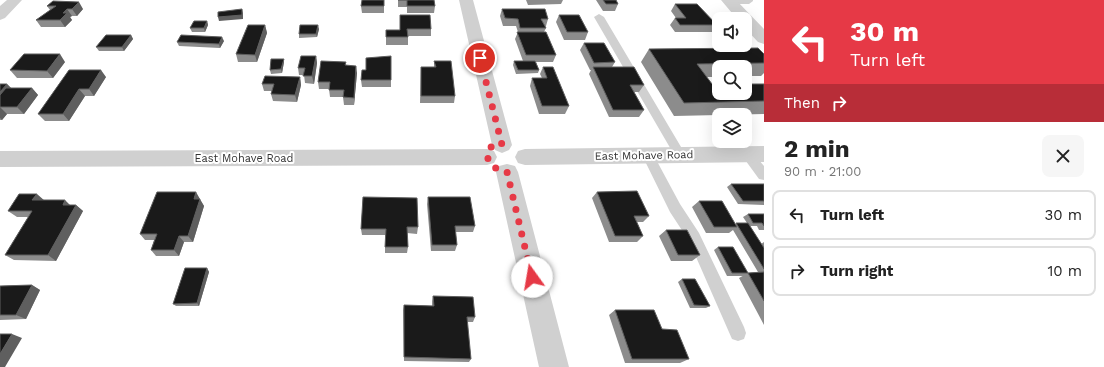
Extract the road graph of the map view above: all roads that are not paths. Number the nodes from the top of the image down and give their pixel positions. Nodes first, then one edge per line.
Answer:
1 (15, 0) edge
2 (466, 0) edge
3 (728, 0) edge
4 (749, 1) dead end
5 (0, 15) edge
6 (599, 18) dead end
7 (764, 39) edge
8 (495, 151) junction
9 (755, 154) edge
10 (648, 155) junction
11 (680, 155) junction
12 (0, 159) edge
13 (516, 165) junction
14 (764, 176) edge
15 (738, 333) dead end
16 (554, 367) edge

1 - 5 street
2 - 8 street
3 - 4 lane
3 - 7 street
6 - 11 lane
8 - 12 street, East Mohave Road
8 - 13 street, East Mohave Road
9 - 11 street, East Mohave Road
9 - 14 lane
10 - 11 street, East Mohave Road
10 - 13 street, East Mohave Road
10 - 15 lane
13 - 16 street

